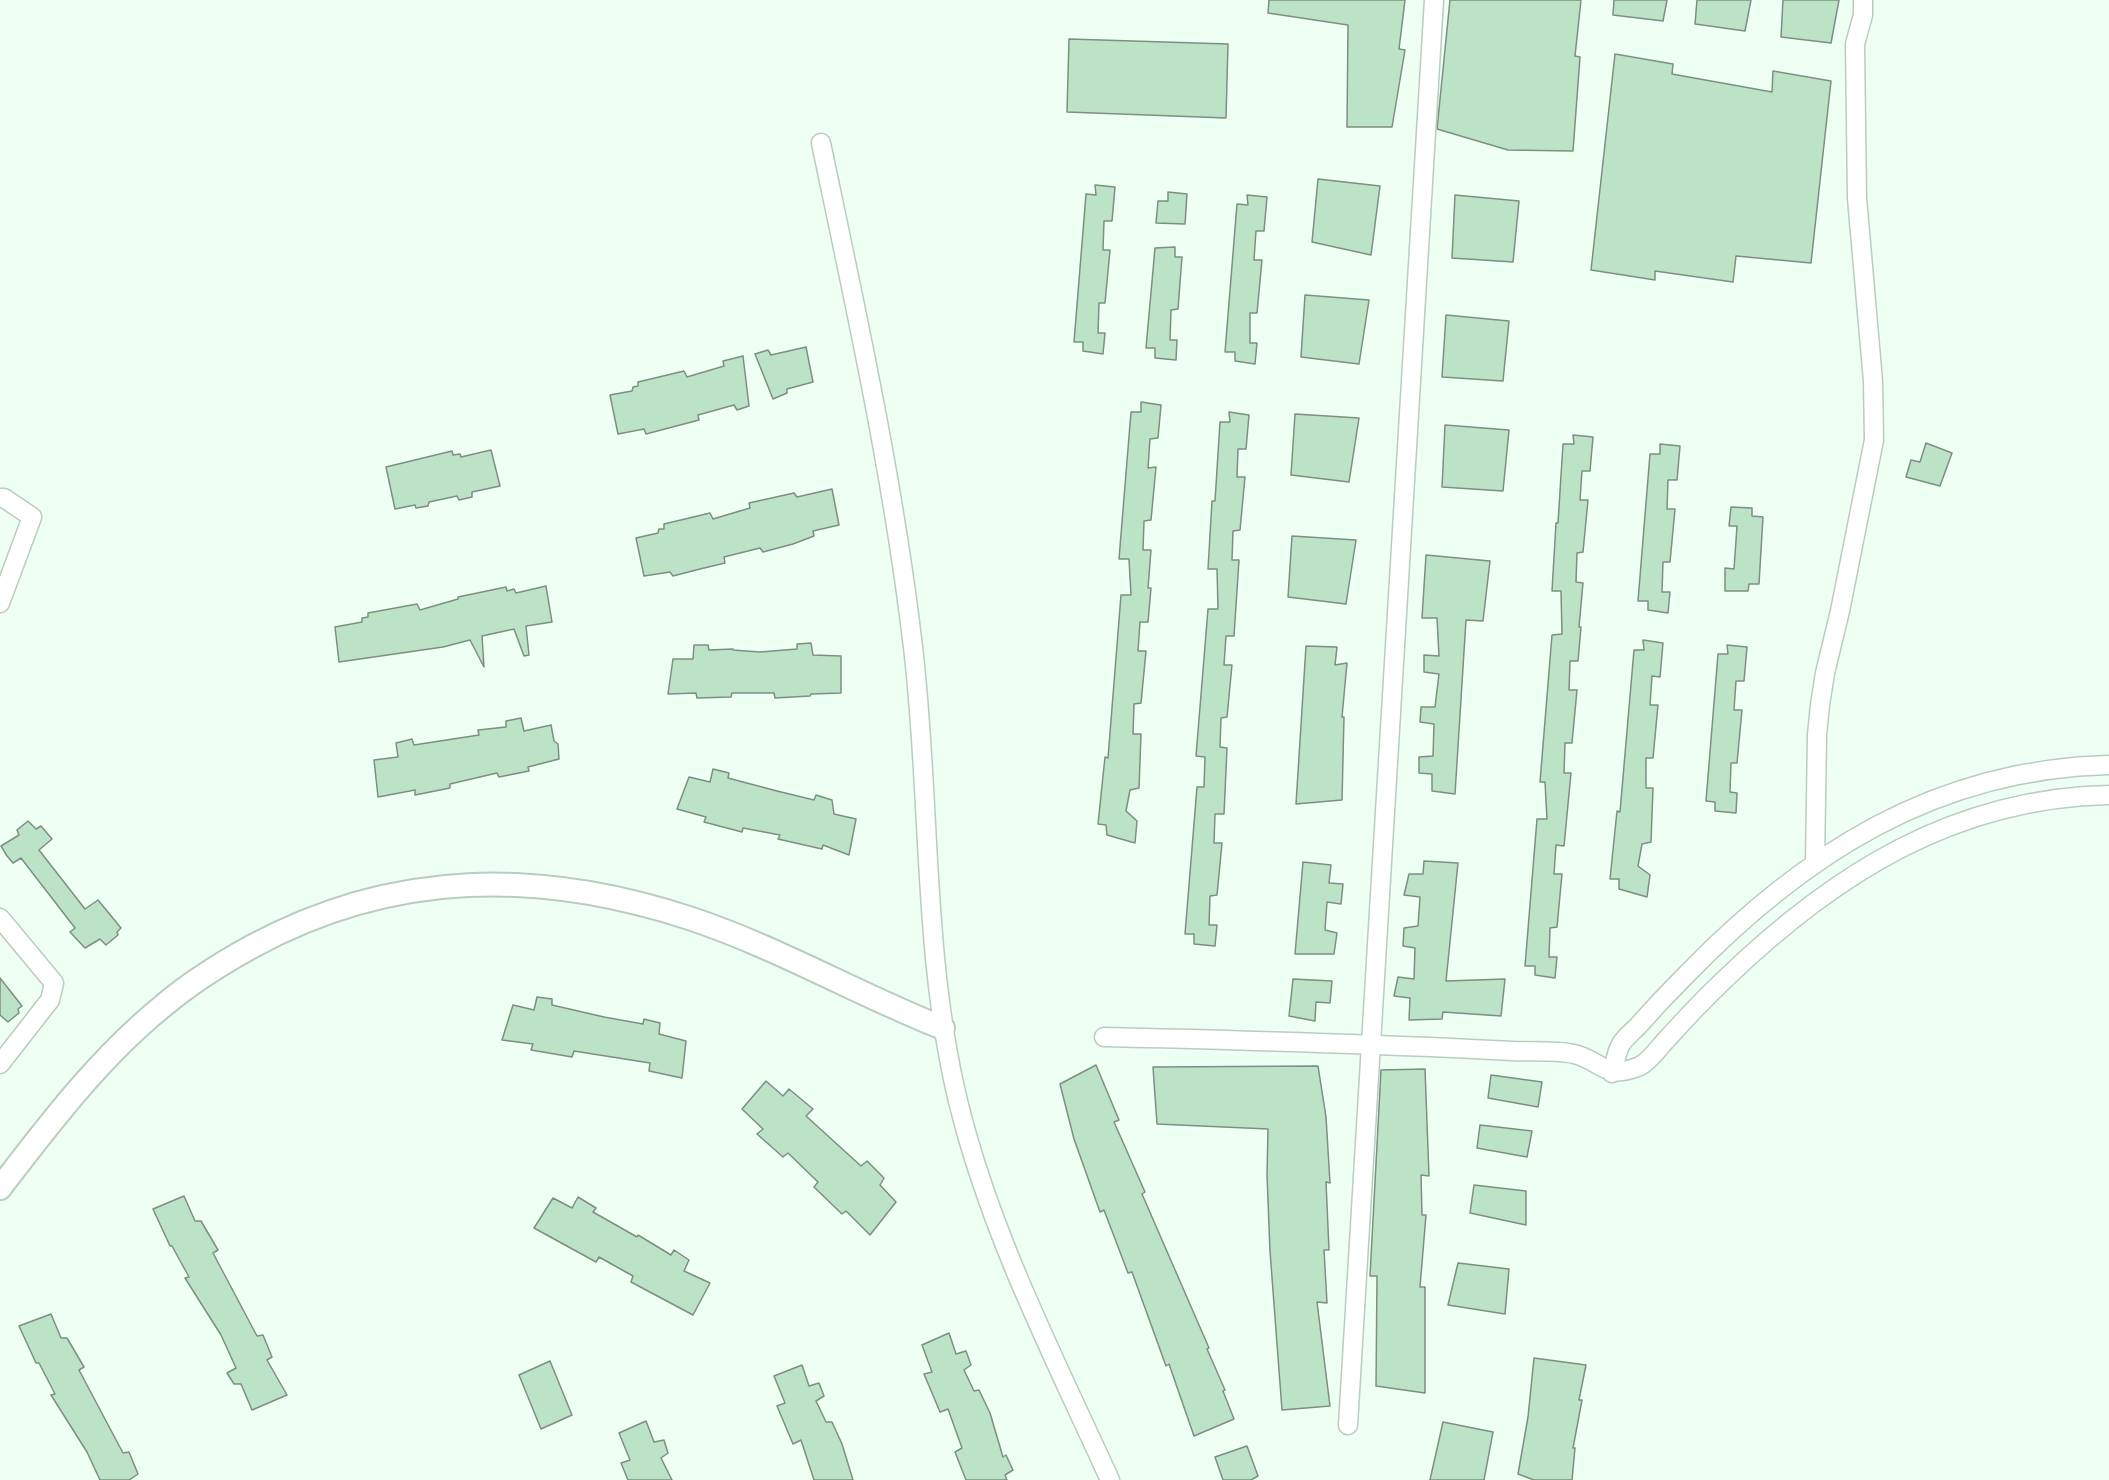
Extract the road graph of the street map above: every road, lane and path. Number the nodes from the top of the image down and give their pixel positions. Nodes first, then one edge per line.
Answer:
1 (1434, 0) edge
2 (1863, 0) edge
3 (821, 143) dead end
4 (0, 498) edge
5 (6, 569) edge
6 (0, 603) edge
7 (2109, 765) edge
8 (2109, 795) edge
9 (1815, 863) junction
10 (0, 918) edge
11 (943, 1028) junction
12 (1104, 1037) dead end
13 (1371, 1043) junction
14 (0, 1065) edge
15 (1612, 1072) junction
16 (0, 1188) edge
17 (1348, 1425) dead end
18 (1110, 1480) edge

1 - 13 street
2 - 9 street
3 - 11 street
4 - 5 street
5 - 6 street
7 - 9 street
8 - 15 street
9 - 15 street
10 - 14 street
11 - 16 street
11 - 18 street
12 - 13 street
13 - 15 street
13 - 17 street

